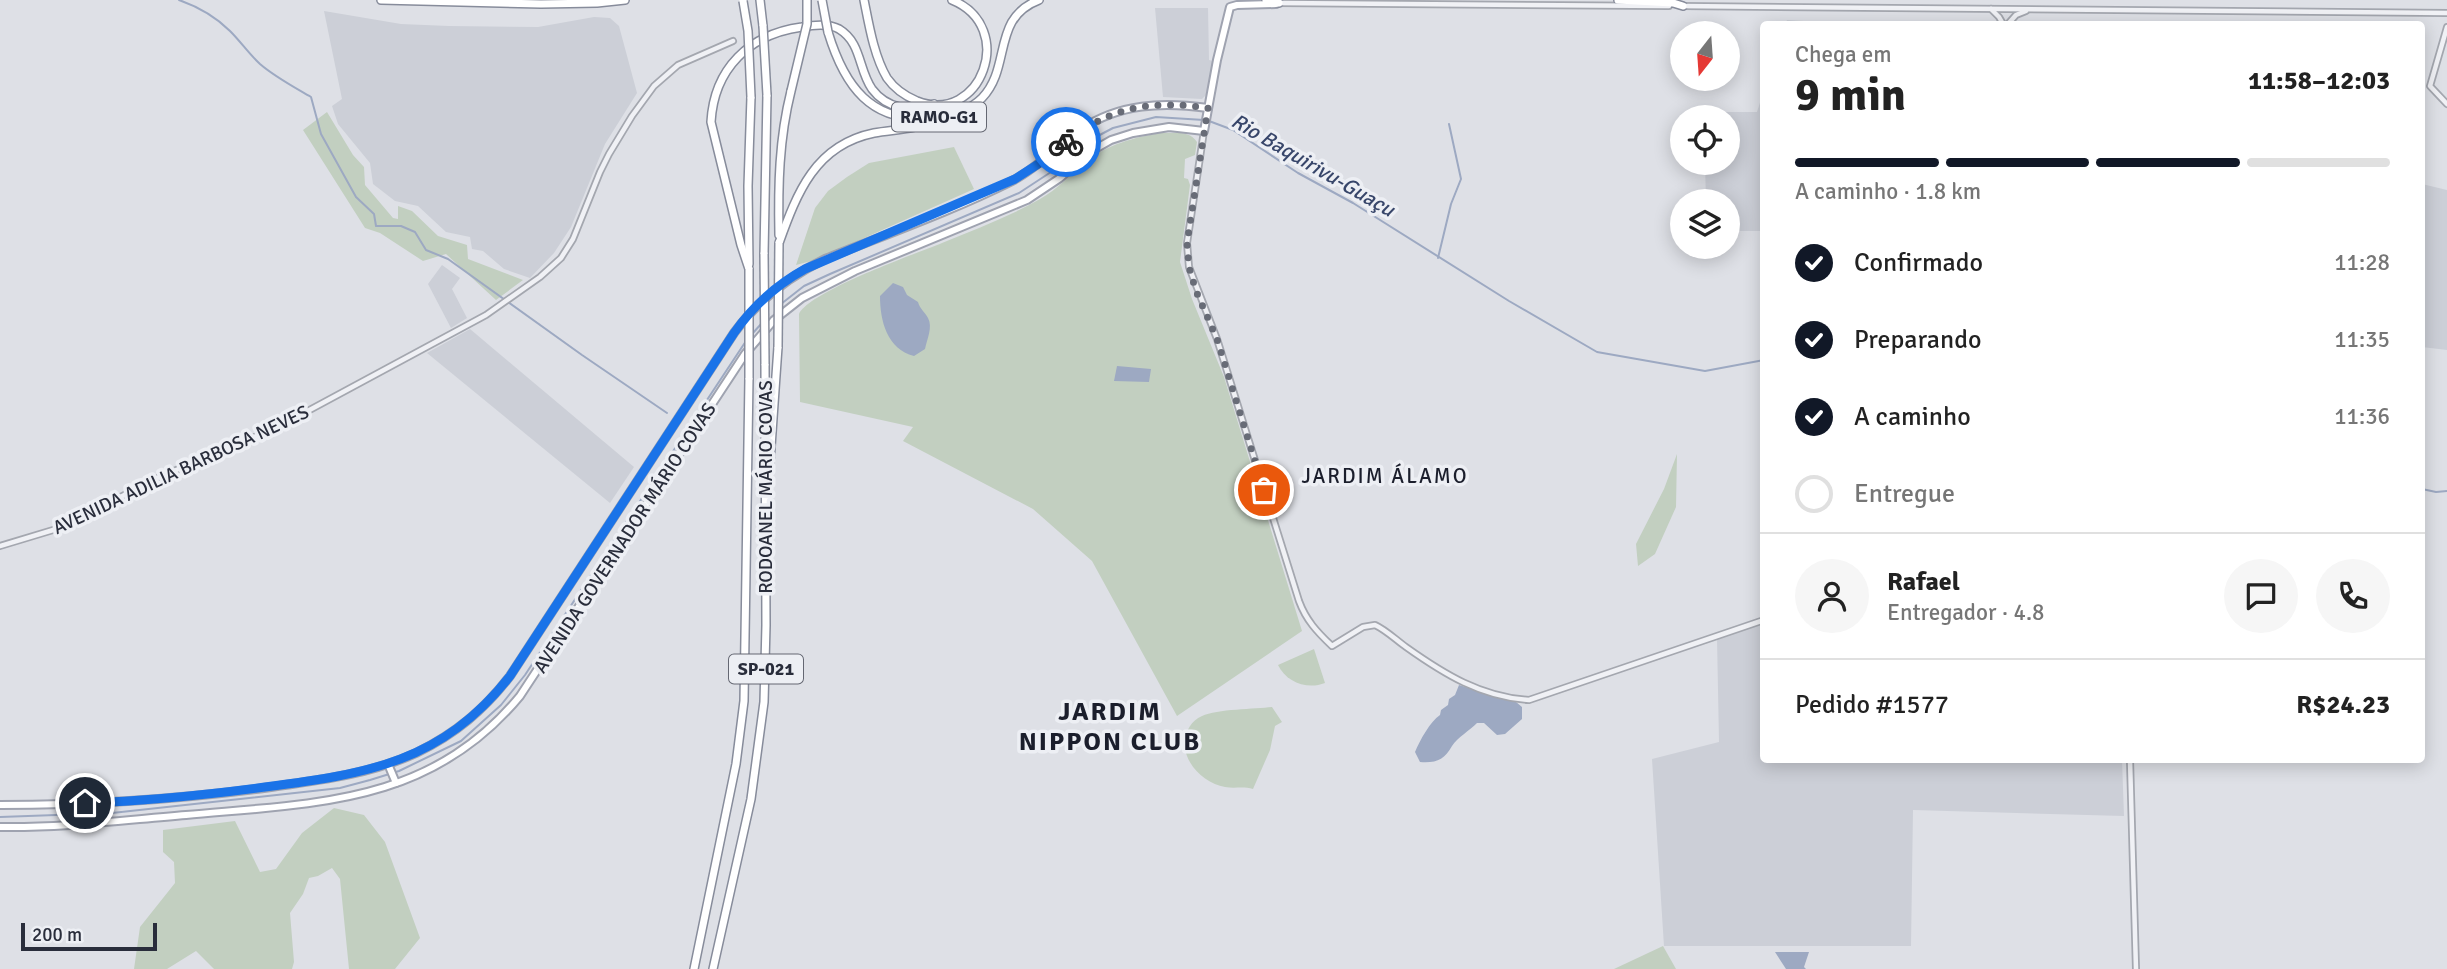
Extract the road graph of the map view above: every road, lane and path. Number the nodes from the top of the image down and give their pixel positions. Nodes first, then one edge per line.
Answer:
1 (381, 0) edge
2 (625, 0) edge
3 (743, 0) edge
4 (760, 0) edge
5 (807, 0) edge
6 (822, 0) edge
7 (863, 0) edge
8 (952, 0) edge
9 (1039, 0) edge
10 (1266, 0) edge
11 (1618, 0) edge
12 (1279, 3) junction
13 (1683, 6) junction
14 (1990, 9) junction
15 (2028, 10) junction
16 (2447, 13) edge
17 (2003, 21) edge
18 (2009, 21) edge
19 (2447, 27) edge
20 (733, 41) dead end
21 (934, 104) junction
22 (2447, 104) edge
23 (1207, 111) junction
24 (941, 117) junction
25 (1204, 128) junction
26 (779, 243) junction
27 (749, 269) junction
28 (767, 475) junction
29 (0, 546) edge
30 (1760, 621) edge
31 (2130, 763) edge
32 (389, 767) junction
33 (396, 781) junction
34 (0, 805) edge
35 (0, 827) edge
36 (694, 969) edge
37 (713, 969) edge
38 (2136, 969) edge

1 - 2 highway
3 - 27 highway, RODOANEL MÁRIO COVAS / SP-021, bridge
4 - 28 highway, RODOANEL MÁRIO COVAS / SP-021, bridge
5 - 26 highway, bridge
6 - 24 highway, RAMO-G1, bridge
7 - 21 highway
8 - 21 highway
9 - 24 highway, RAMO-G1
10 - 12 highway
11 - 13 highway
12 - 13 street
12 - 23 main road
13 - 14 street
14 - 15 street
14 - 17 street
15 - 16 street
15 - 18 street
19 - 22 street
20 - 29 street, AVENIDA ADILIA BARBOSA NEVES
21 - 27 highway
23 - 25 main road
23 - 32 main road, AVENIDA GOVERNADOR MÁRIO COVAS
24 - 26 highway
25 - 30 street
25 - 33 main road, AVENIDA GOVERNADOR MÁRIO COVAS
26 - 28 highway, bridge
27 - 36 highway, RODOANEL MÁRIO COVAS / SP-021, bridge
28 - 37 highway, RODOANEL MÁRIO COVAS / SP-021
31 - 38 street
32 - 33 main road
32 - 34 main road, AVENIDA GOVERNADOR MÁRIO COVAS
33 - 35 main road, AVENIDA GOVERNADOR MÁRIO COVAS

